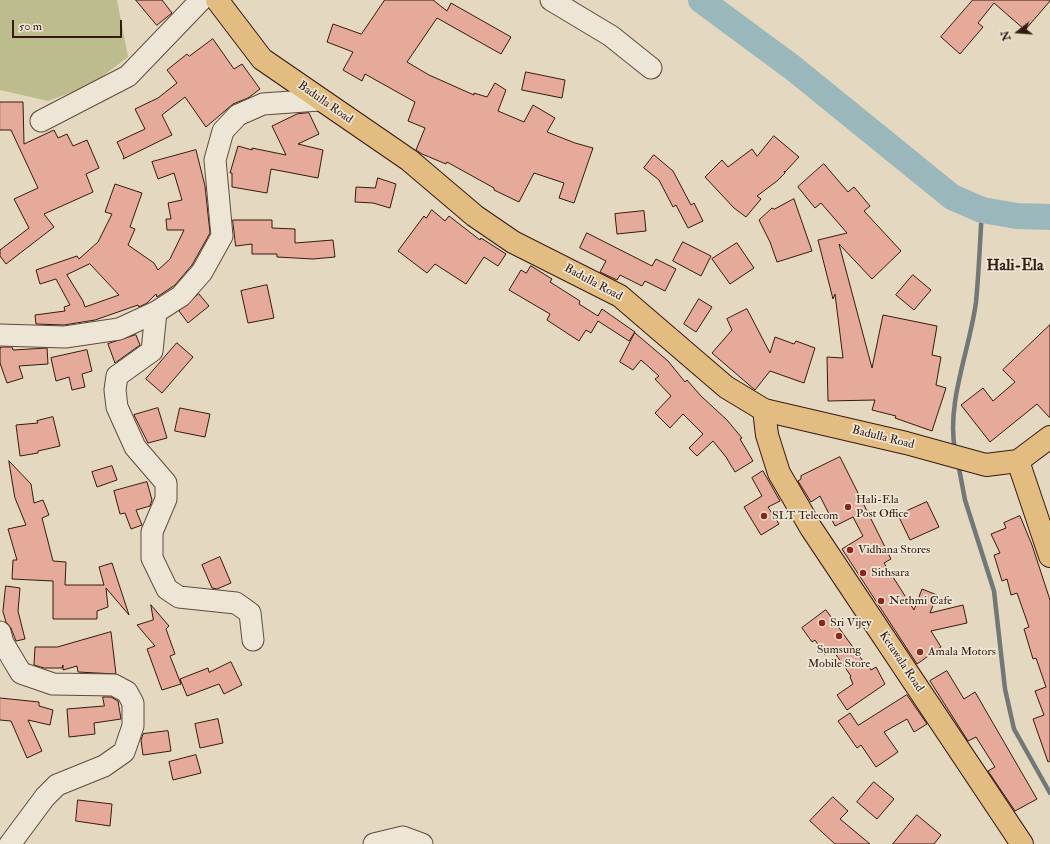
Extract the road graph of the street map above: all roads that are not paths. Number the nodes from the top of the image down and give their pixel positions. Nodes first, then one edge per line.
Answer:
1 (201, 0) edge
2 (217, 0) edge
3 (551, 0) edge
4 (652, 68) dead end
5 (319, 100) junction
6 (40, 121) dead end
7 (156, 312) junction
8 (0, 335) edge
9 (764, 410) junction
10 (1050, 437) edge
11 (1018, 461) junction
12 (1050, 556) edge
13 (0, 632) edge
14 (253, 640) dead end
15 (10, 844) edge
16 (374, 844) edge
17 (422, 844) edge
18 (1022, 844) edge

1 - 6 street
2 - 5 main road, Badulla Road
3 - 4 street
5 - 7 street
5 - 9 main road, Badulla Road
7 - 8 street
7 - 14 street
9 - 11 main road, Badulla Road
9 - 18 main road, Ketawala Road
10 - 11 main road
11 - 12 main road
13 - 15 street
16 - 17 street

